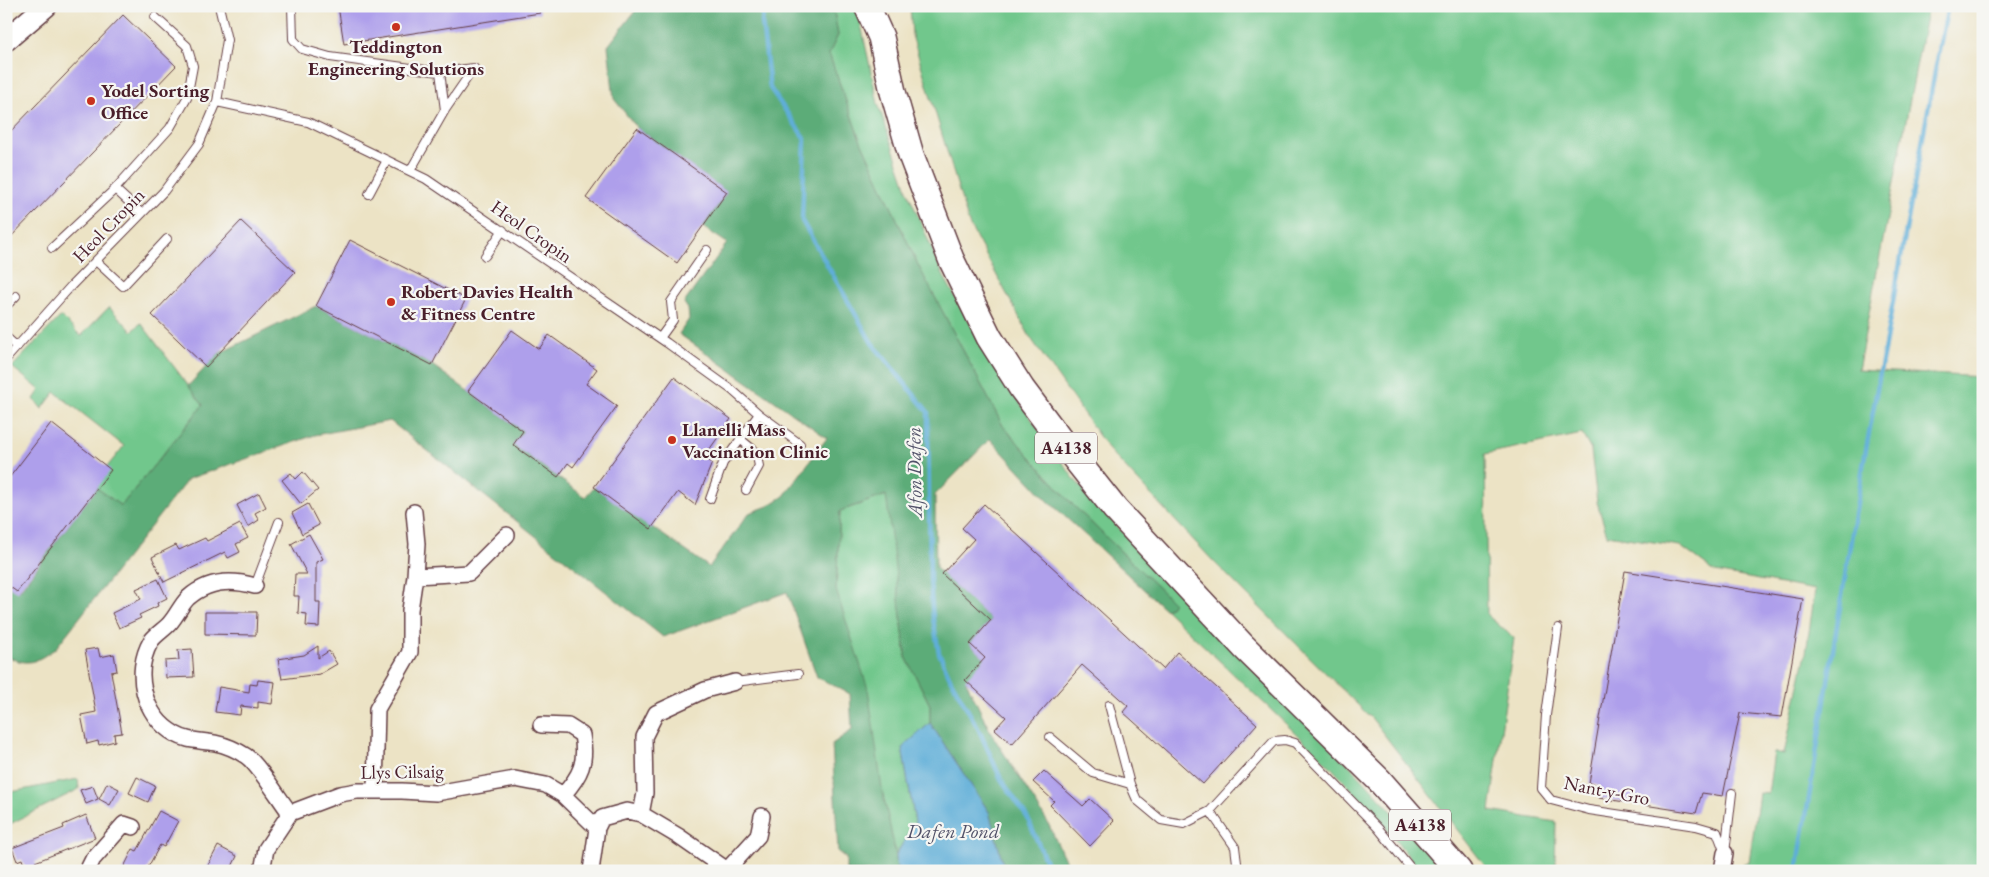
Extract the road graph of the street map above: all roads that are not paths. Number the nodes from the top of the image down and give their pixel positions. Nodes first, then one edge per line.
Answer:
1 (46, 6) edge
2 (219, 6) edge
3 (292, 6) edge
4 (867, 6) edge
5 (887, 6) edge
6 (154, 17) dead end
7 (881, 37) junction
8 (6, 40) edge
9 (440, 72) junction
10 (217, 102) junction
11 (445, 110) junction
12 (387, 160) junction
13 (410, 171) junction
14 (115, 189) junction
15 (369, 194) dead end
16 (141, 213) junction
17 (504, 230) junction
18 (167, 239) dead end
19 (52, 248) dead end
20 (706, 250) dead end
21 (485, 256) dead end
22 (96, 261) junction
23 (16, 296) dead end
24 (6, 306) edge
25 (6, 338) edge
26 (660, 338) junction
27 (17, 347) junction
28 (6, 359) edge
29 (759, 414) junction
30 (740, 439) junction
31 (800, 444) dead end
32 (746, 490) dead end
33 (710, 499) dead end
34 (414, 512) dead end
35 (279, 522) dead end
36 (507, 534) dead end
37 (415, 576) junction
38 (255, 586) joint
39 (1558, 628) dead end
40 (798, 674) dead end
41 (736, 682) joint
42 (1110, 704) dead end
43 (541, 725) dead end
44 (1050, 737) dead end
45 (1130, 784) junction
46 (375, 791) junction
47 (1732, 793) dead end
48 (563, 795) junction
49 (1210, 811) junction
50 (290, 813) junction
51 (641, 814) junction
52 (762, 816) dead end
53 (133, 827) dead end
54 (597, 828) junction
55 (1725, 853) junction
56 (727, 870) edge
57 (88, 871) edge
58 (262, 871) edge
59 (591, 871) edge
60 (1238, 871) edge
61 (1413, 871) edge
62 (1459, 871) edge
63 (1722, 871) edge

1 - 8 main road
2 - 10 lane, Heol Cropin
3 - 9 lane
4 - 7 highway, A4138
5 - 7 highway, A4138
6 - 14 lane
7 - 62 highway, A4138
9 - 11 lane
9 - 11 lane
10 - 12 lane, Heol Cropin
10 - 16 lane, Heol Cropin
11 - 13 lane
12 - 13 lane, Heol Cropin
12 - 15 lane
13 - 17 lane, Heol Cropin
14 - 16 lane
14 - 19 lane
16 - 22 lane, Heol Cropin
17 - 21 lane
17 - 26 lane, Heol Cropin
18 - 22 lane
20 - 26 lane
22 - 27 lane, Heol Cropin
23 - 24 lane
25 - 27 lane
26 - 29 lane, Heol Cropin
27 - 28 lane, Heol Cropin
29 - 30 lane
29 - 31 lane, Heol Cropin
30 - 32 lane
30 - 33 lane
34 - 37 street
35 - 38 lane
36 - 37 street
37 - 46 street
38 - 50 street
39 - 55 lane, Nant-y-Gro
40 - 41 lane
41 - 51 street
42 - 45 lane
43 - 48 street
44 - 45 lane
45 - 49 lane
46 - 48 street, Llys Cilsaig
46 - 50 street, Llys Cilsaig
47 - 55 lane
48 - 54 street, Llys Cilsaig
49 - 60 lane
49 - 61 lane
50 - 58 street
51 - 54 street
51 - 56 street
52 - 56 street
53 - 57 street
54 - 59 street
55 - 63 street

